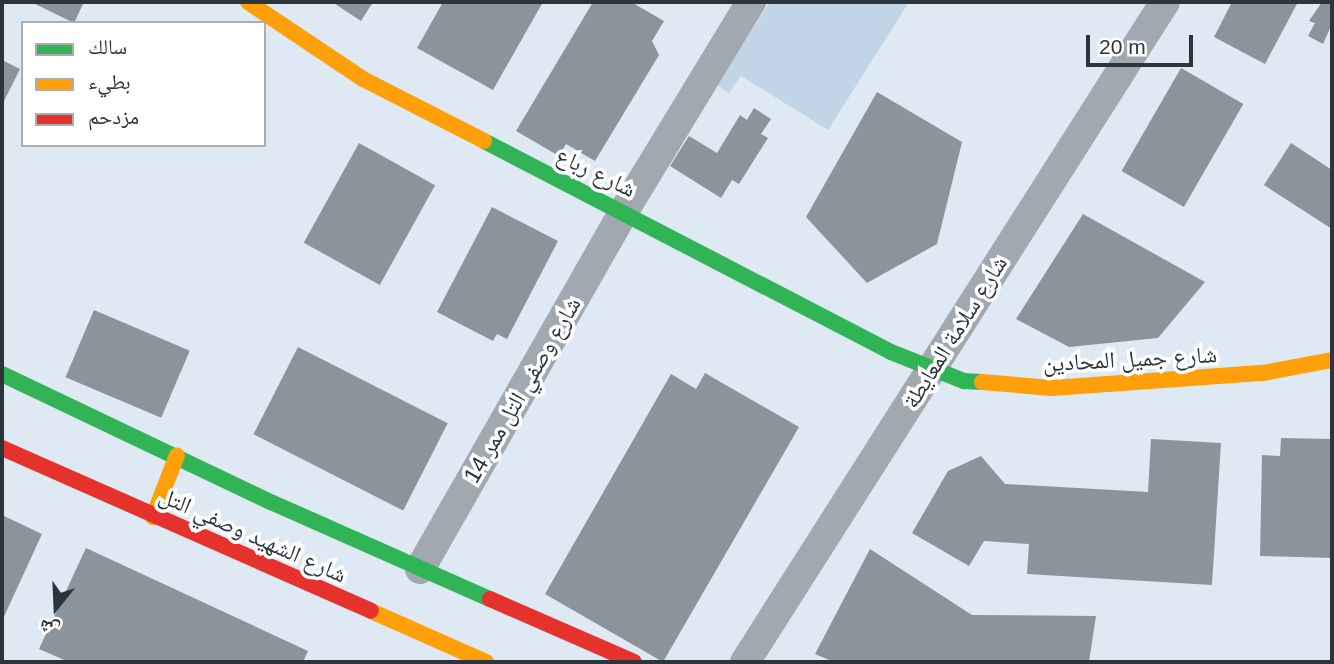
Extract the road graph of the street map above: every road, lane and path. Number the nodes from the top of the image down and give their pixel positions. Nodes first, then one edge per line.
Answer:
1 (248, 2) edge
2 (751, 2) edge
3 (1165, 2) edge
4 (624, 211) junction
5 (1332, 360) edge
6 (931, 370) junction
7 (2, 374) edge
8 (2, 448) edge
9 (177, 455) junction
10 (153, 517) junction
11 (420, 569) junction
12 (486, 662) edge
13 (634, 662) edge
14 (745, 662) edge

1 - 4 main road, شارع رباع
2 - 4 street, شارع وصفي التل ممر 14
3 - 6 street, شارع سلامة المعايطة
4 - 6 main road, شارع رباع
4 - 11 street, شارع وصفي التل ممر 14
5 - 6 main road, شارع جميل المحادين
6 - 14 street, شارع سلامة المعايطة
7 - 9 main road, شارع الشهيد وصفي التل
8 - 10 main road, شارع الشهيد وصفي التل
9 - 10 main road
9 - 11 main road, شارع الشهيد وصفي التل
10 - 12 main road, شارع الشهيد وصفي التل
11 - 13 main road, شارع الشهيد وصفي التل

